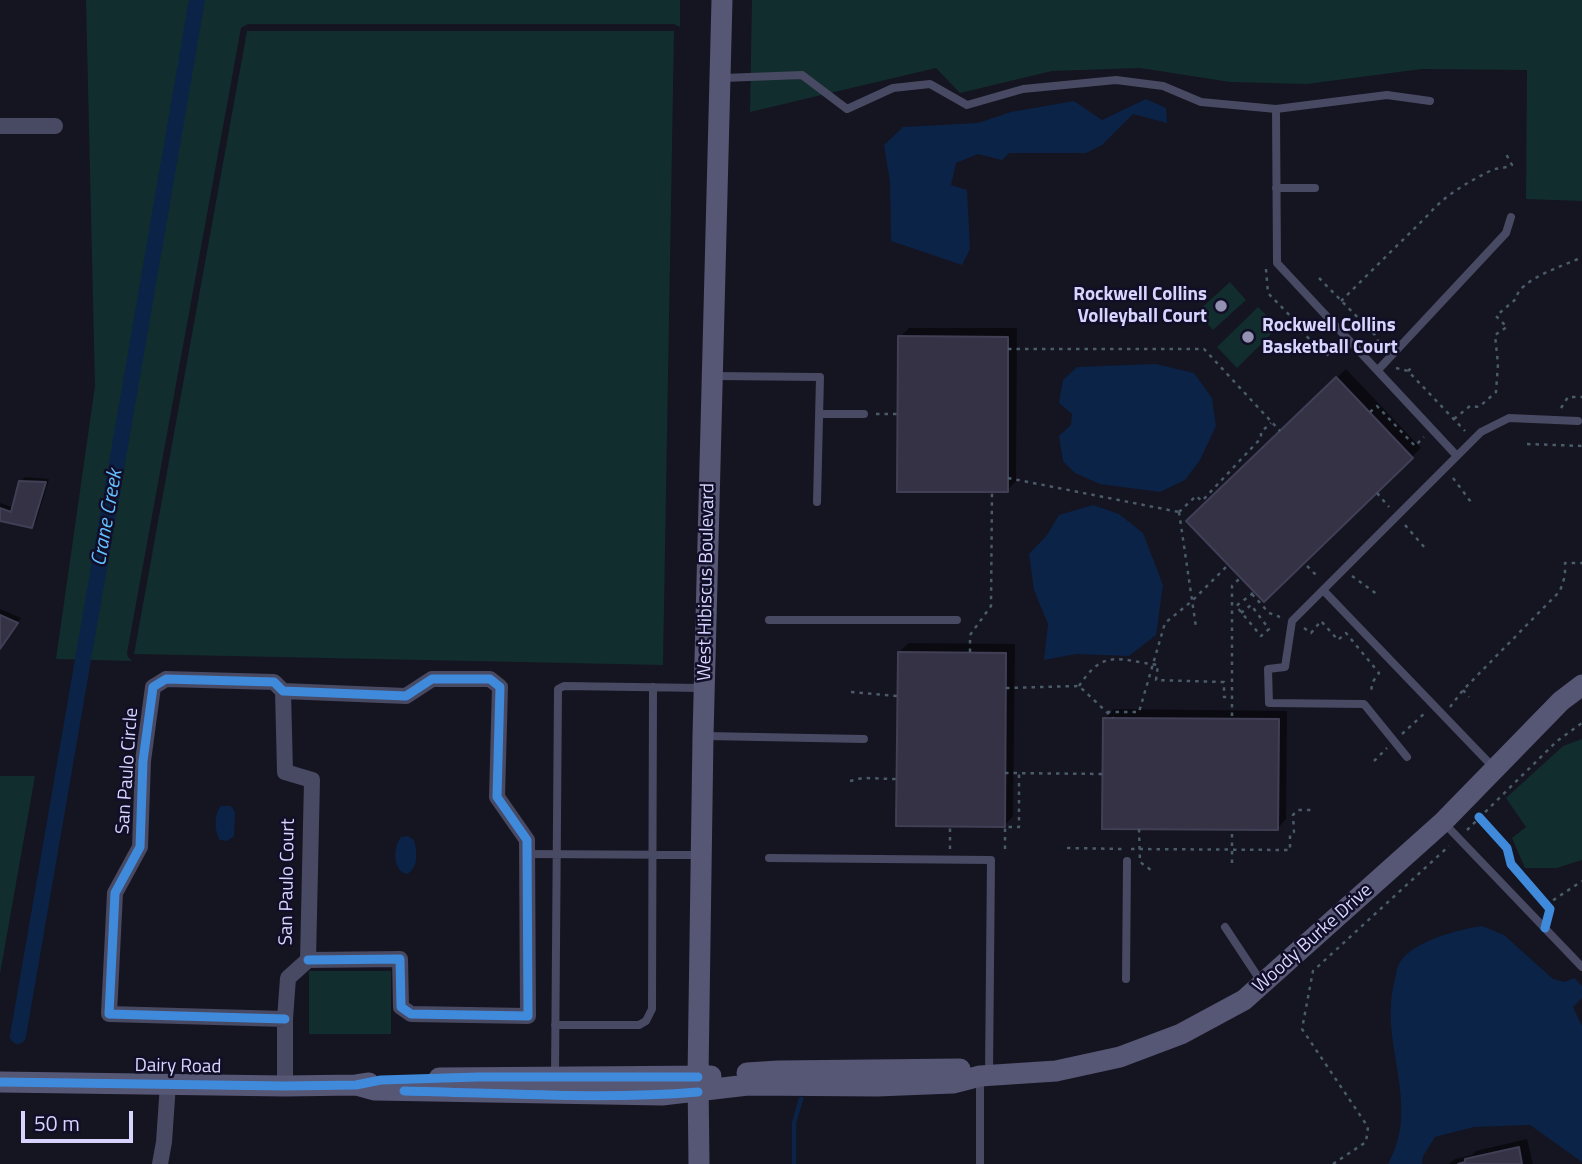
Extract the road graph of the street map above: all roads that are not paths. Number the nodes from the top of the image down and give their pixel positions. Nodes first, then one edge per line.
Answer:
1 (722, 0) edge
2 (720, 78) junction
3 (1430, 101) dead end
4 (1276, 109) junction
5 (0, 126) edge
6 (55, 126) dead end
7 (1276, 188) junction
8 (1315, 188) dead end
9 (1511, 218) dead end
10 (1378, 370) junction
11 (712, 376) junction
12 (820, 414) junction
13 (864, 414) road end
14 (1578, 421) dead end
15 (1457, 456) junction
16 (817, 502) dead end
17 (1323, 590) junction
18 (769, 620) dead end
19 (957, 620) dead end
20 (1582, 685) edge
21 (653, 687) junction
22 (705, 688) junction
23 (283, 691) junction
24 (703, 736) junction
25 (864, 739) dead end
26 (1407, 757) dead end
27 (1495, 769) junction
28 (1443, 822) junction
29 (527, 854) junction
30 (555, 854) junction
31 (652, 855) junction
32 (702, 855) junction
33 (769, 858) dead end
34 (1127, 862) dead end
35 (1225, 927) dead end
36 (307, 960) junction
37 (1582, 967) edge
38 (1126, 979) dead end
39 (1263, 984) junction
40 (285, 1019) junction
41 (555, 1026) junction
42 (985, 1076) junction
43 (0, 1082) edge
44 (168, 1084) junction
45 (698, 1084) junction
46 (554, 1085) junction
47 (285, 1086) junction
48 (160, 1164) edge
49 (699, 1164) edge
50 (980, 1164) edge

1 - 2 street, West Hibiscus Boulevard
2 - 4 lane
2 - 11 street, West Hibiscus Boulevard
3 - 4 lane
4 - 7 lane
5 - 6 street
7 - 8 lane
7 - 10 lane
9 - 10 lane
10 - 15 lane
11 - 12 lane
11 - 22 street, West Hibiscus Boulevard
12 - 13 lane
12 - 16 lane
14 - 15 lane
15 - 17 lane
17 - 26 lane
17 - 27 lane
18 - 19 lane
20 - 27 street, Woody Burke Drive
21 - 22 lane
21 - 30 lane
21 - 31 lane
22 - 24 street, West Hibiscus Boulevard
23 - 29 street, San Paulo Circle
23 - 36 street, San Paulo Court
23 - 40 street, San Paulo Circle
24 - 25 lane
24 - 32 street, West Hibiscus Boulevard
27 - 28 street, Woody Burke Drive
28 - 37 lane
28 - 39 street, Woody Burke Drive
29 - 30 lane
29 - 36 street, San Paulo Circle
30 - 31 lane
30 - 41 lane
31 - 32 lane
31 - 41 lane
32 - 45 street, West Hibiscus Boulevard
33 - 42 lane
34 - 38 lane
35 - 39 lane
36 - 40 street, San Paulo Court
39 - 42 street, Woody Burke Drive
40 - 47 street, San Paulo Court
41 - 46 lane
42 - 45 street, Woody Burke Drive
42 - 50 lane
43 - 44 street, Dairy Road
44 - 47 street, Dairy Road
44 - 48 street
45 - 46 street, Dairy Road
45 - 49 street, West Hibiscus Boulevard
46 - 47 street, Dairy Road

